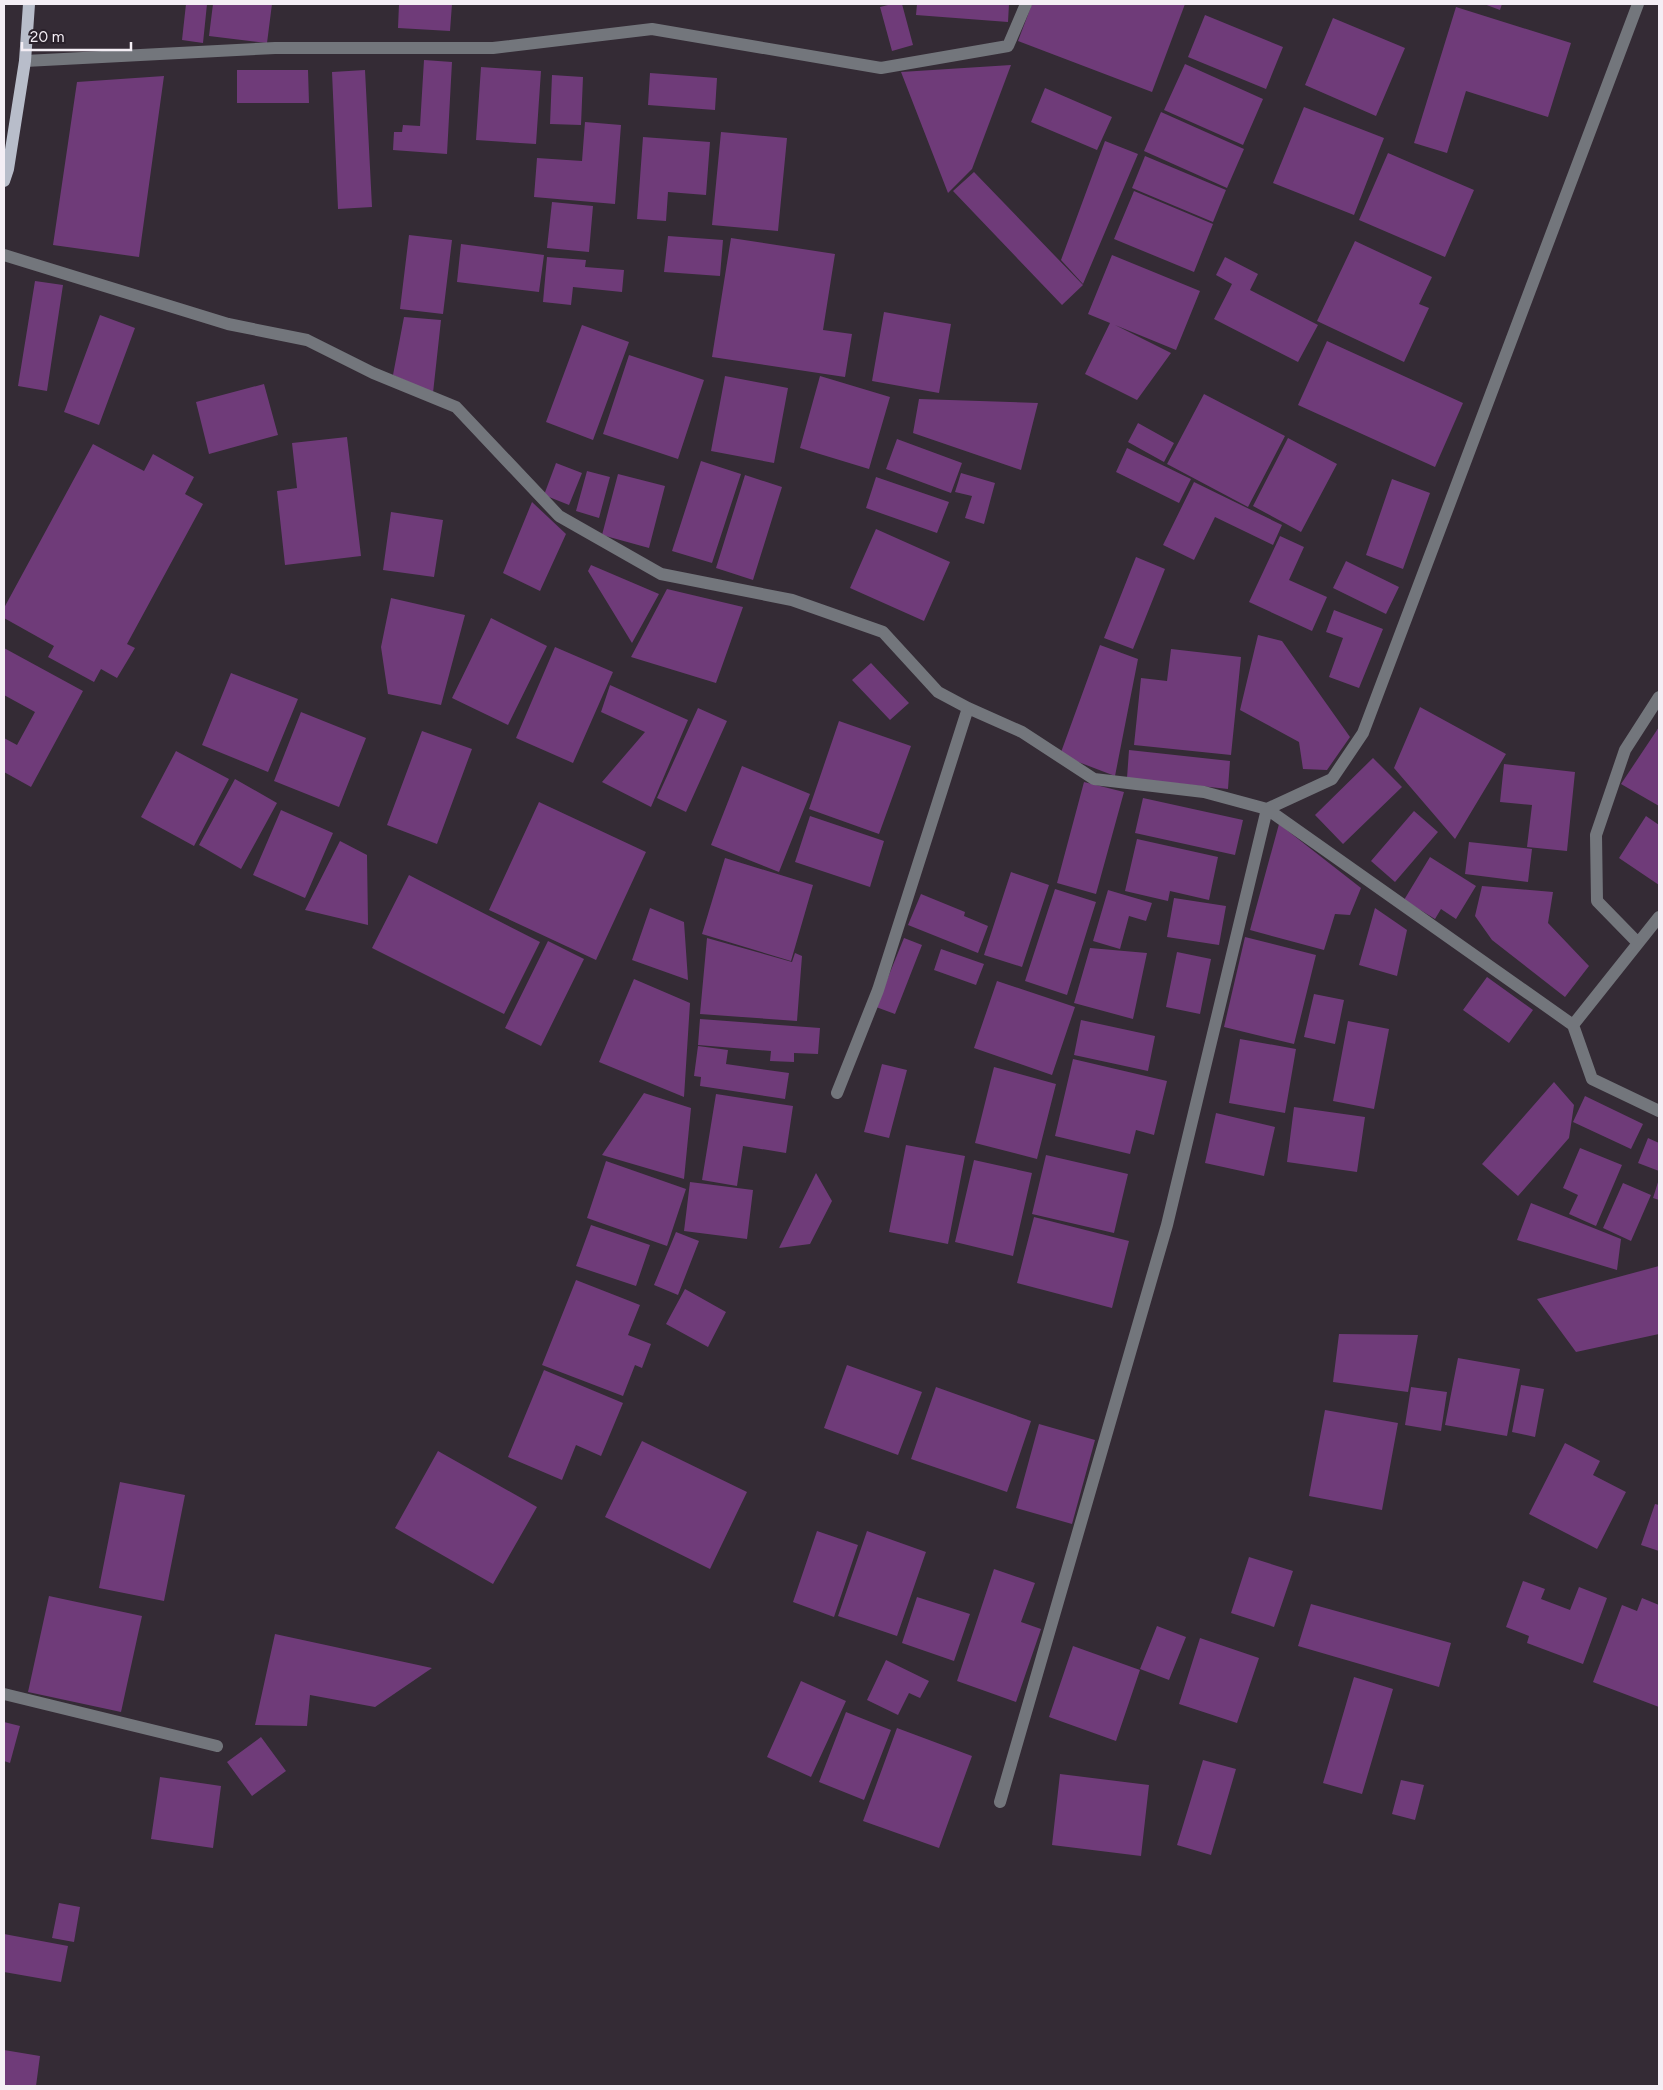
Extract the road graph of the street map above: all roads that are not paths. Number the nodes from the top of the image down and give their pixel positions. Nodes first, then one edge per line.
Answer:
1 (29, 4) edge
2 (1026, 4) edge
3 (1638, 4) edge
4 (25, 61) junction
5 (4, 181) edge
6 (4, 256) edge
7 (1659, 697) edge
8 (968, 708) junction
9 (1267, 809) junction
10 (1659, 917) edge
11 (1638, 943) junction
12 (1574, 1024) junction
13 (837, 1093) dead end
14 (1659, 1111) edge
15 (4, 1694) edge
16 (216, 1746) dead end
17 (1000, 1802) dead end

1 - 4 main road
2 - 4 street
3 - 9 street
4 - 5 main road
6 - 8 street
7 - 11 street
8 - 9 street
8 - 13 street
9 - 12 street
9 - 17 street
10 - 11 street
11 - 12 street
12 - 14 street
15 - 16 street

